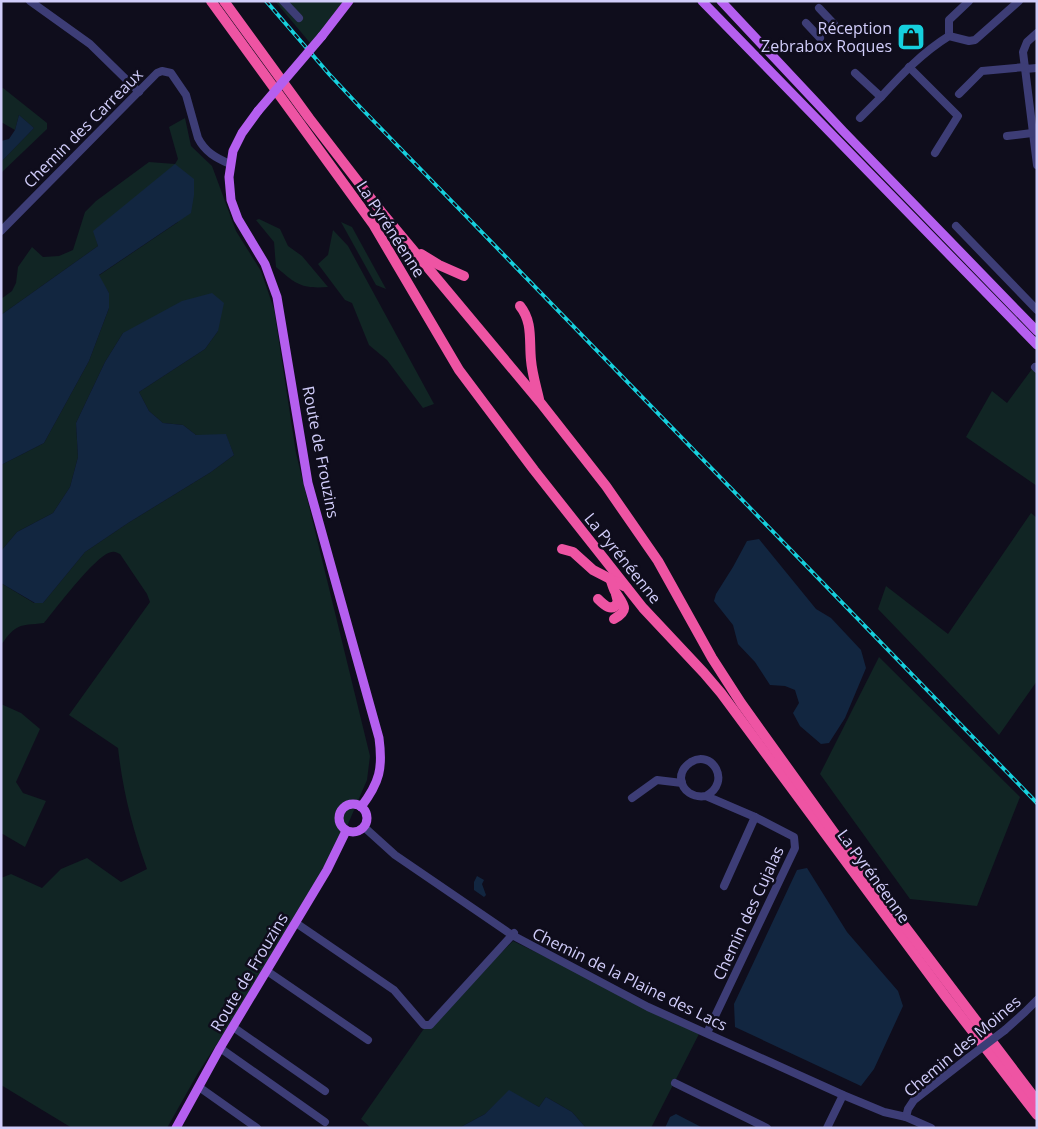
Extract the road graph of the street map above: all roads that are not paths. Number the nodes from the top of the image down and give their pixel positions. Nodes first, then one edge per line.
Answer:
1 (30, 1) edge
2 (211, 1) edge
3 (224, 1) edge
4 (283, 1) edge
5 (349, 1) edge
6 (702, 1) edge
7 (720, 1) edge
8 (968, 1) edge
9 (1018, 1) edge
10 (819, 8) dead end
11 (299, 18) dead end
12 (806, 23) dead end
13 (834, 24) dead end
14 (1037, 32) edge
15 (950, 36) junction
16 (820, 38) dead end
17 (909, 67) junction
18 (1025, 68) junction
19 (1037, 68) edge
20 (855, 73) dead end
21 (139, 92) junction
22 (959, 94) dead end
23 (880, 97) junction
24 (860, 118) dead end
25 (1032, 133) junction
26 (1007, 136) dead end
27 (935, 153) dead end
28 (230, 164) junction
29 (1037, 165) edge
30 (956, 226) dead end
31 (1, 231) edge
32 (414, 251) junction
33 (464, 276) dead end
34 (520, 306) dead end
35 (1037, 310) edge
36 (1037, 332) edge
37 (1037, 345) edge
38 (540, 402) junction
39 (562, 549) dead end
40 (602, 556) junction
41 (592, 570) junction
42 (610, 579) junction
43 (626, 587) junction
44 (615, 592) junction
45 (598, 598) dead end
46 (614, 619) dead end
47 (682, 783) junction
48 (706, 796) junction
49 (632, 798) dead end
50 (361, 807) junction
51 (756, 817) junction
52 (364, 827) junction
53 (346, 831) junction
54 (724, 886) dead end
55 (296, 923) junction
56 (513, 934) junction
57 (267, 971) junction
58 (1037, 1000) edge
59 (233, 1027) junction
60 (707, 1033) junction
61 (368, 1040) dead end
62 (220, 1048) junction
63 (675, 1083) dead end
64 (199, 1087) junction
65 (325, 1092) dead end
66 (843, 1095) junction
67 (1037, 1101) edge
68 (1037, 1115) edge
69 (906, 1117) junction
70 (325, 1122) dead end
71 (176, 1128) edge
72 (257, 1128) edge
73 (767, 1128) edge
74 (827, 1128) edge
75 (931, 1128) edge

1 - 21 street
2 - 40 highway, La Pyrénéenne
3 - 32 highway, La Pyrénéenne
4 - 11 street
5 - 28 main road, Route de Frouzins, bridge
6 - 37 main road
7 - 36 main road
8 - 15 street
9 - 15 street
10 - 13 street
12 - 16 street
14 - 18 street
15 - 17 street
17 - 23 street
17 - 27 street
18 - 19 street
18 - 22 street
18 - 25 street
20 - 23 street
21 - 28 street, Chemin des Carreaux
21 - 31 street, Chemin des Carreaux
23 - 24 street
25 - 26 street
25 - 29 street
28 - 50 main road, Route de Frouzins
30 - 35 street
32 - 33 highway
32 - 38 highway, La Pyrénéenne
34 - 38 highway
38 - 67 highway, La Pyrénéenne
39 - 41 highway
40 - 42 highway
40 - 43 highway, La Pyrénéenne
41 - 42 highway
41 - 44 highway
42 - 43 highway
42 - 44 highway
43 - 68 highway, La Pyrénéenne
44 - 45 highway
44 - 46 highway
47 - 48 street, Chemin des Cujalas
47 - 48 street
47 - 49 street, Chemin des Cujalas
48 - 51 street, Chemin des Cujalas
50 - 52 main road
50 - 53 main road
51 - 54 street
51 - 60 street, Chemin des Cujalas
52 - 53 main road
52 - 56 street, Chemin de la Plaine des Lacs
53 - 55 main road, Route de Frouzins
55 - 56 street
55 - 57 main road, Route de Frouzins
56 - 60 street, Chemin de la Plaine des Lacs
57 - 59 main road, Route de Frouzins
57 - 61 street
58 - 69 street, Chemin des Moines, bridge
59 - 62 main road, Route de Frouzins
59 - 65 street
60 - 66 street, Chemin de la Plaine des Lacs
62 - 64 main road, Route de Frouzins
62 - 70 street
63 - 73 street
64 - 71 main road, Route de Frouzins
64 - 72 street
66 - 69 street, Chemin de la Plaine des Lacs
66 - 74 street
69 - 75 street, Chemin des Moines

